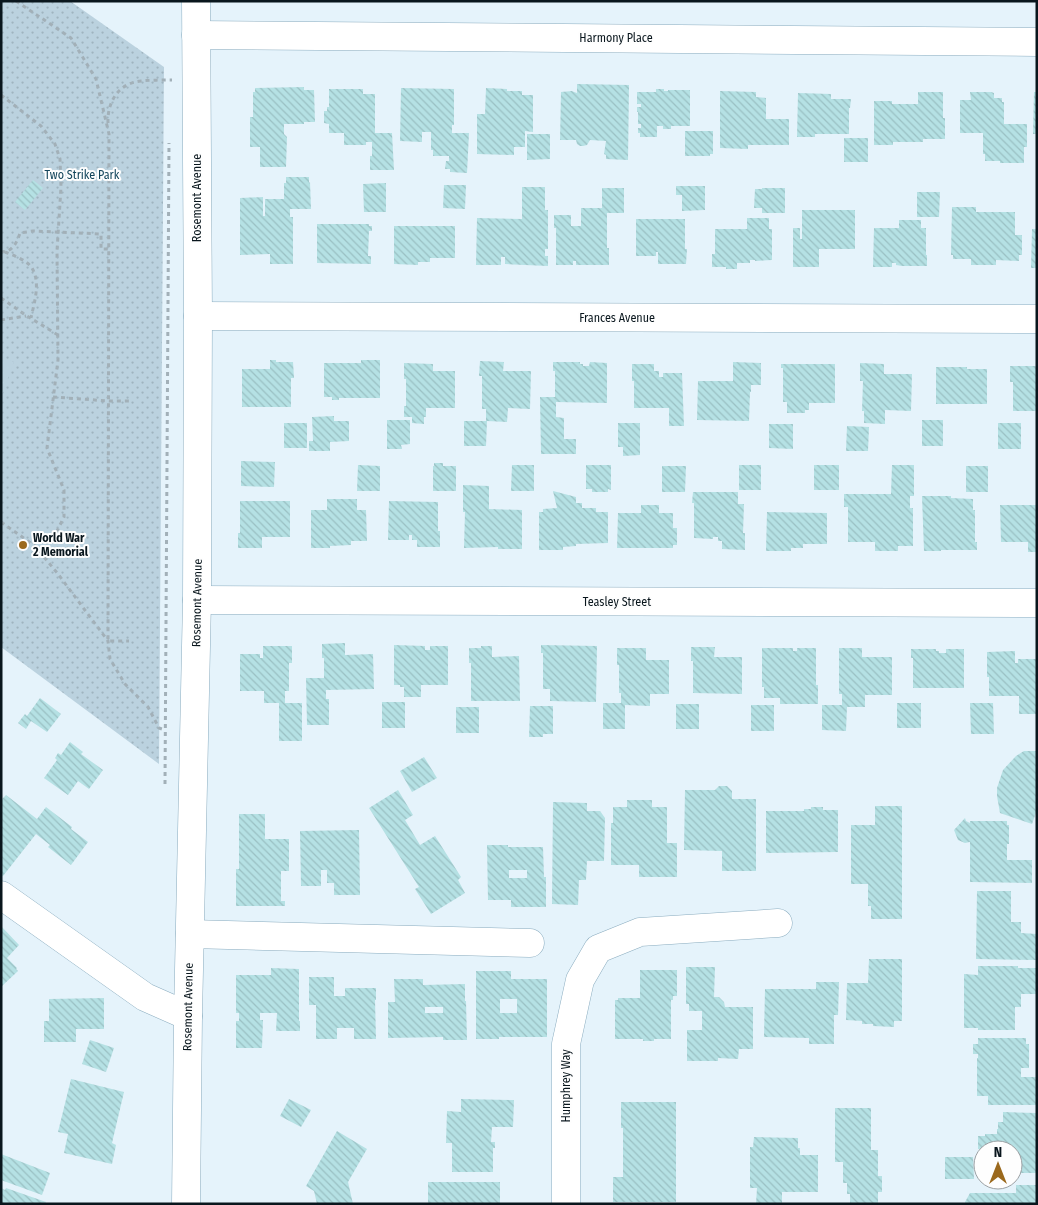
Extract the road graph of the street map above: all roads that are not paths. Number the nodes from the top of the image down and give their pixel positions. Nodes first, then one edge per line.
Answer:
1 (196, 1) edge
2 (196, 35) junction
3 (1037, 42) edge
4 (198, 316) junction
5 (1037, 319) edge
6 (197, 600) junction
7 (1037, 603) edge
8 (1, 895) edge
9 (778, 923) dead end
10 (190, 934) junction
11 (530, 943) dead end
12 (188, 1016) junction
13 (186, 1204) edge
14 (566, 1204) edge

1 - 2 street, Rosemont Avenue
2 - 3 street, Harmony Place
2 - 4 street, Rosemont Avenue
4 - 5 street, Frances Avenue
4 - 6 street, Rosemont Avenue
6 - 7 street, Teasley Street
6 - 10 street, Rosemont Avenue
8 - 12 street
9 - 14 street, Humphrey Way
10 - 11 street
10 - 12 street, Rosemont Avenue
12 - 13 street, Rosemont Avenue

